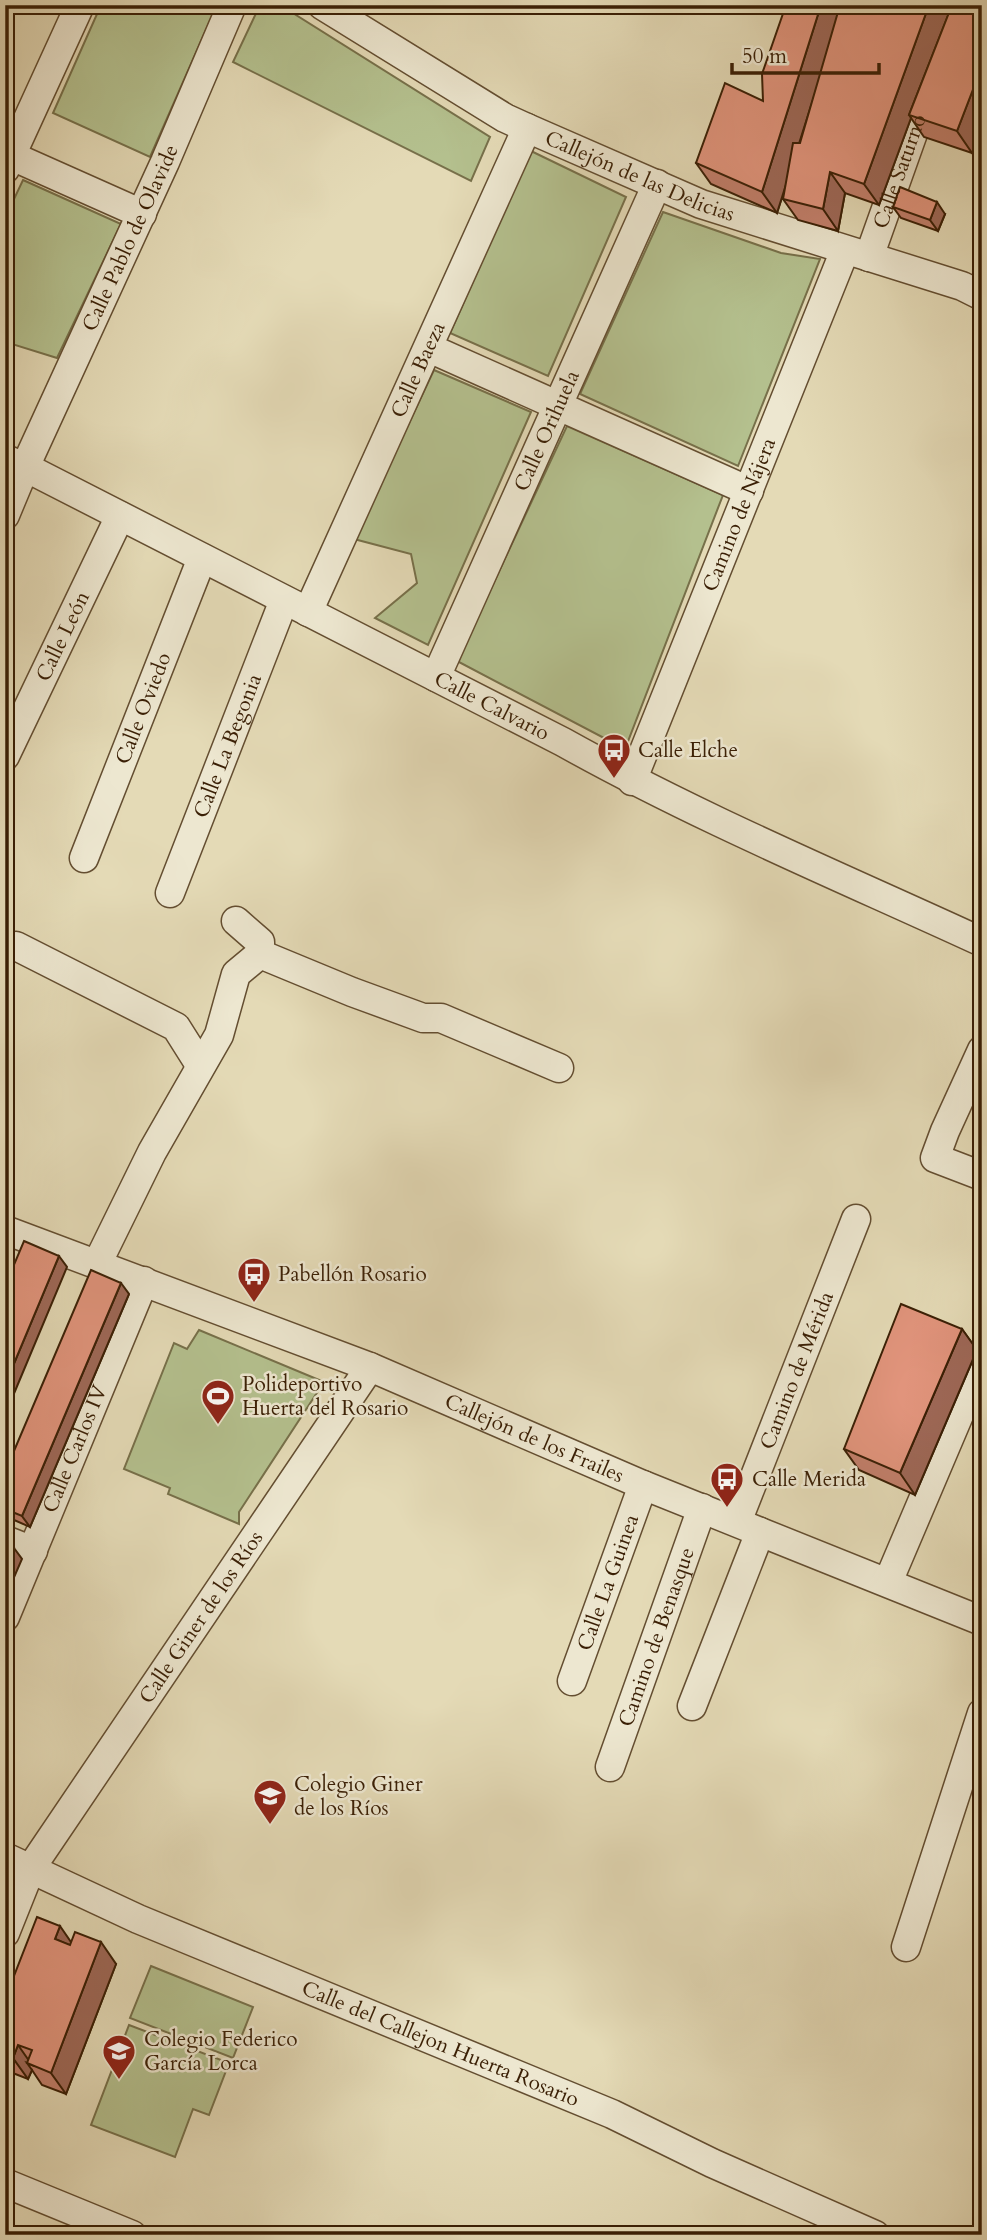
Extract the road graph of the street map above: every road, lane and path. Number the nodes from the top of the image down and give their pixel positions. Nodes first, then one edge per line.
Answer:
1 (80, 5) edge
2 (232, 5) edge
3 (322, 5) edge
4 (936, 68) edge
5 (527, 128) junction
6 (7, 159) edge
7 (657, 184) junction
8 (142, 214) junction
9 (857, 253) junction
10 (982, 296) edge
11 (429, 348) junction
12 (559, 406) junction
13 (15, 463) edge
14 (749, 491) junction
15 (5, 515) edge
16 (120, 516) junction
17 (202, 558) junction
18 (296, 606) junction
19 (436, 677) junction
20 (5, 756) edge
21 (632, 781) junction
22 (84, 858) dead end
23 (170, 893) dead end
24 (236, 921) dead end
25 (982, 942) edge
26 (16, 946) dead end
27 (260, 954) junction
28 (982, 1050) edge
29 (200, 1065) junction
30 (559, 1068) dead end
31 (982, 1176) edge
32 (856, 1219) dead end
33 (15, 1243) edge
34 (97, 1264) junction
35 (144, 1281) junction
36 (982, 1361) edge
37 (370, 1367) junction
38 (643, 1485) junction
39 (702, 1508) junction
40 (748, 1527) junction
41 (5, 1540) edge
42 (33, 1551) junction
43 (888, 1582) junction
44 (5, 1617) edge
45 (982, 1621) edge
46 (572, 1681) dead end
47 (692, 1706) dead end
48 (982, 1713) edge
49 (610, 1767) dead end
50 (5, 1857) edge
51 (31, 1868) junction
52 (5, 1933) edge
53 (906, 1947) dead end
54 (5, 2183) edge
55 (132, 2235) edge
56 (875, 2235) edge

1 - 6 street
2 - 8 street, Calle Pablo de Olavide
3 - 5 street, Callejón de las Delicias
4 - 9 street, Calle Saturno
5 - 7 street, Callejón de las Delicias
5 - 11 street, Calle Baeza
6 - 8 street
7 - 9 street, Callejón de las Delicias
7 - 12 street, Calle Orihuela
8 - 13 street, Calle Pablo de Olavide
9 - 10 street, Callejón de las Delicias
9 - 14 street, Camino de Nájera
11 - 12 street
11 - 18 street, Calle Baeza
12 - 14 street
12 - 19 street, Calle Orihuela
13 - 15 street, Calle Pablo de Olavide
13 - 16 street, Calle Calvario
14 - 21 street, Camino de Nájera
16 - 17 street, Calle Calvario
16 - 20 street, Calle León
17 - 18 street, Calle Calvario
17 - 22 street, Calle Oviedo
18 - 19 street, Calle Calvario
18 - 23 street, Calle La Begonia
19 - 21 street, Calle Calvario
21 - 25 street, Calle Calvario
24 - 27 street
26 - 29 street
27 - 29 street
27 - 30 street
28 - 31 street
29 - 34 street
32 - 40 street, Camino de Mérida
33 - 34 street, Callejón de los Frailes
34 - 35 street, Callejón de los Frailes
35 - 37 street, Callejón de los Frailes
35 - 42 street, Calle Carlos IV
36 - 43 street
37 - 38 street, Callejón de los Frailes
37 - 51 street, Calle Giner de los Ríos
38 - 39 street, Callejón de los Frailes
38 - 46 street, Calle La Guinea
39 - 40 street, Callejón de los Frailes
39 - 49 street, Camino de Benasque
40 - 43 street, Callejón de los Frailes
40 - 47 street, Camino de Mérida
41 - 42 street
42 - 44 street, Calle Carlos IV
43 - 45 street, Callejón de los Frailes
48 - 53 street
50 - 51 street, Calle del Callejon Huerta Rosario
51 - 52 street, Calle Giner de los Ríos
51 - 56 street, Calle del Callejon Huerta Rosario
54 - 55 street

